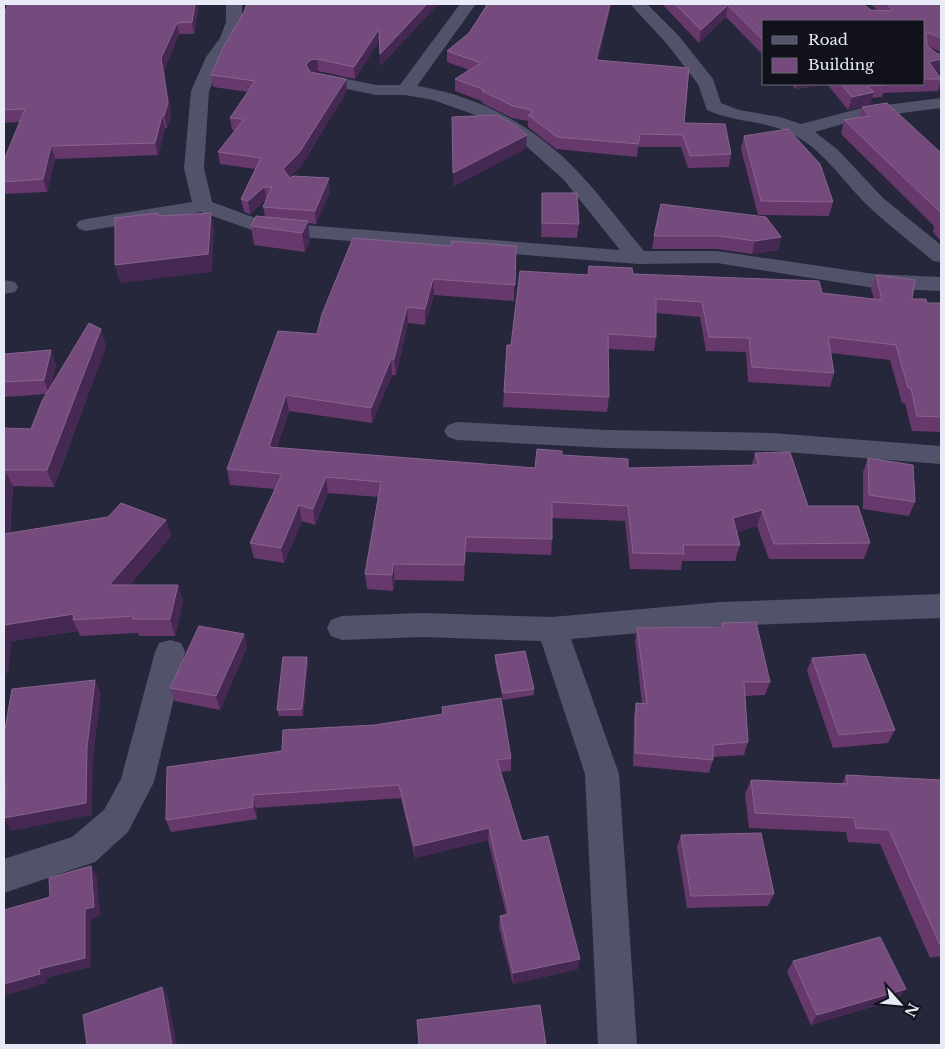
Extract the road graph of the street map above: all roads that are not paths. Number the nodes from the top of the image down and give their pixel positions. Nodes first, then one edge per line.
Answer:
1 (234, 4) edge
2 (468, 4) edge
3 (638, 4) edge
4 (318, 78) edge
5 (405, 90) junction
6 (941, 103) edge
7 (800, 130) junction
8 (203, 206) junction
9 (86, 225) dead end
10 (941, 256) edge
11 (638, 258) junction
12 (941, 284) edge
13 (458, 431) dead end
14 (941, 455) edge
15 (941, 606) edge
16 (342, 628) dead end
17 (552, 629) junction
18 (170, 652) dead end
19 (4, 876) edge
20 (618, 1045) edge

1 - 8 street
2 - 5 street
3 - 7 street
4 - 5 street
5 - 11 street
6 - 7 street
7 - 10 street
8 - 9 street
8 - 11 street
11 - 12 street
13 - 14 street
15 - 17 street
16 - 17 street
17 - 20 street
18 - 19 street

